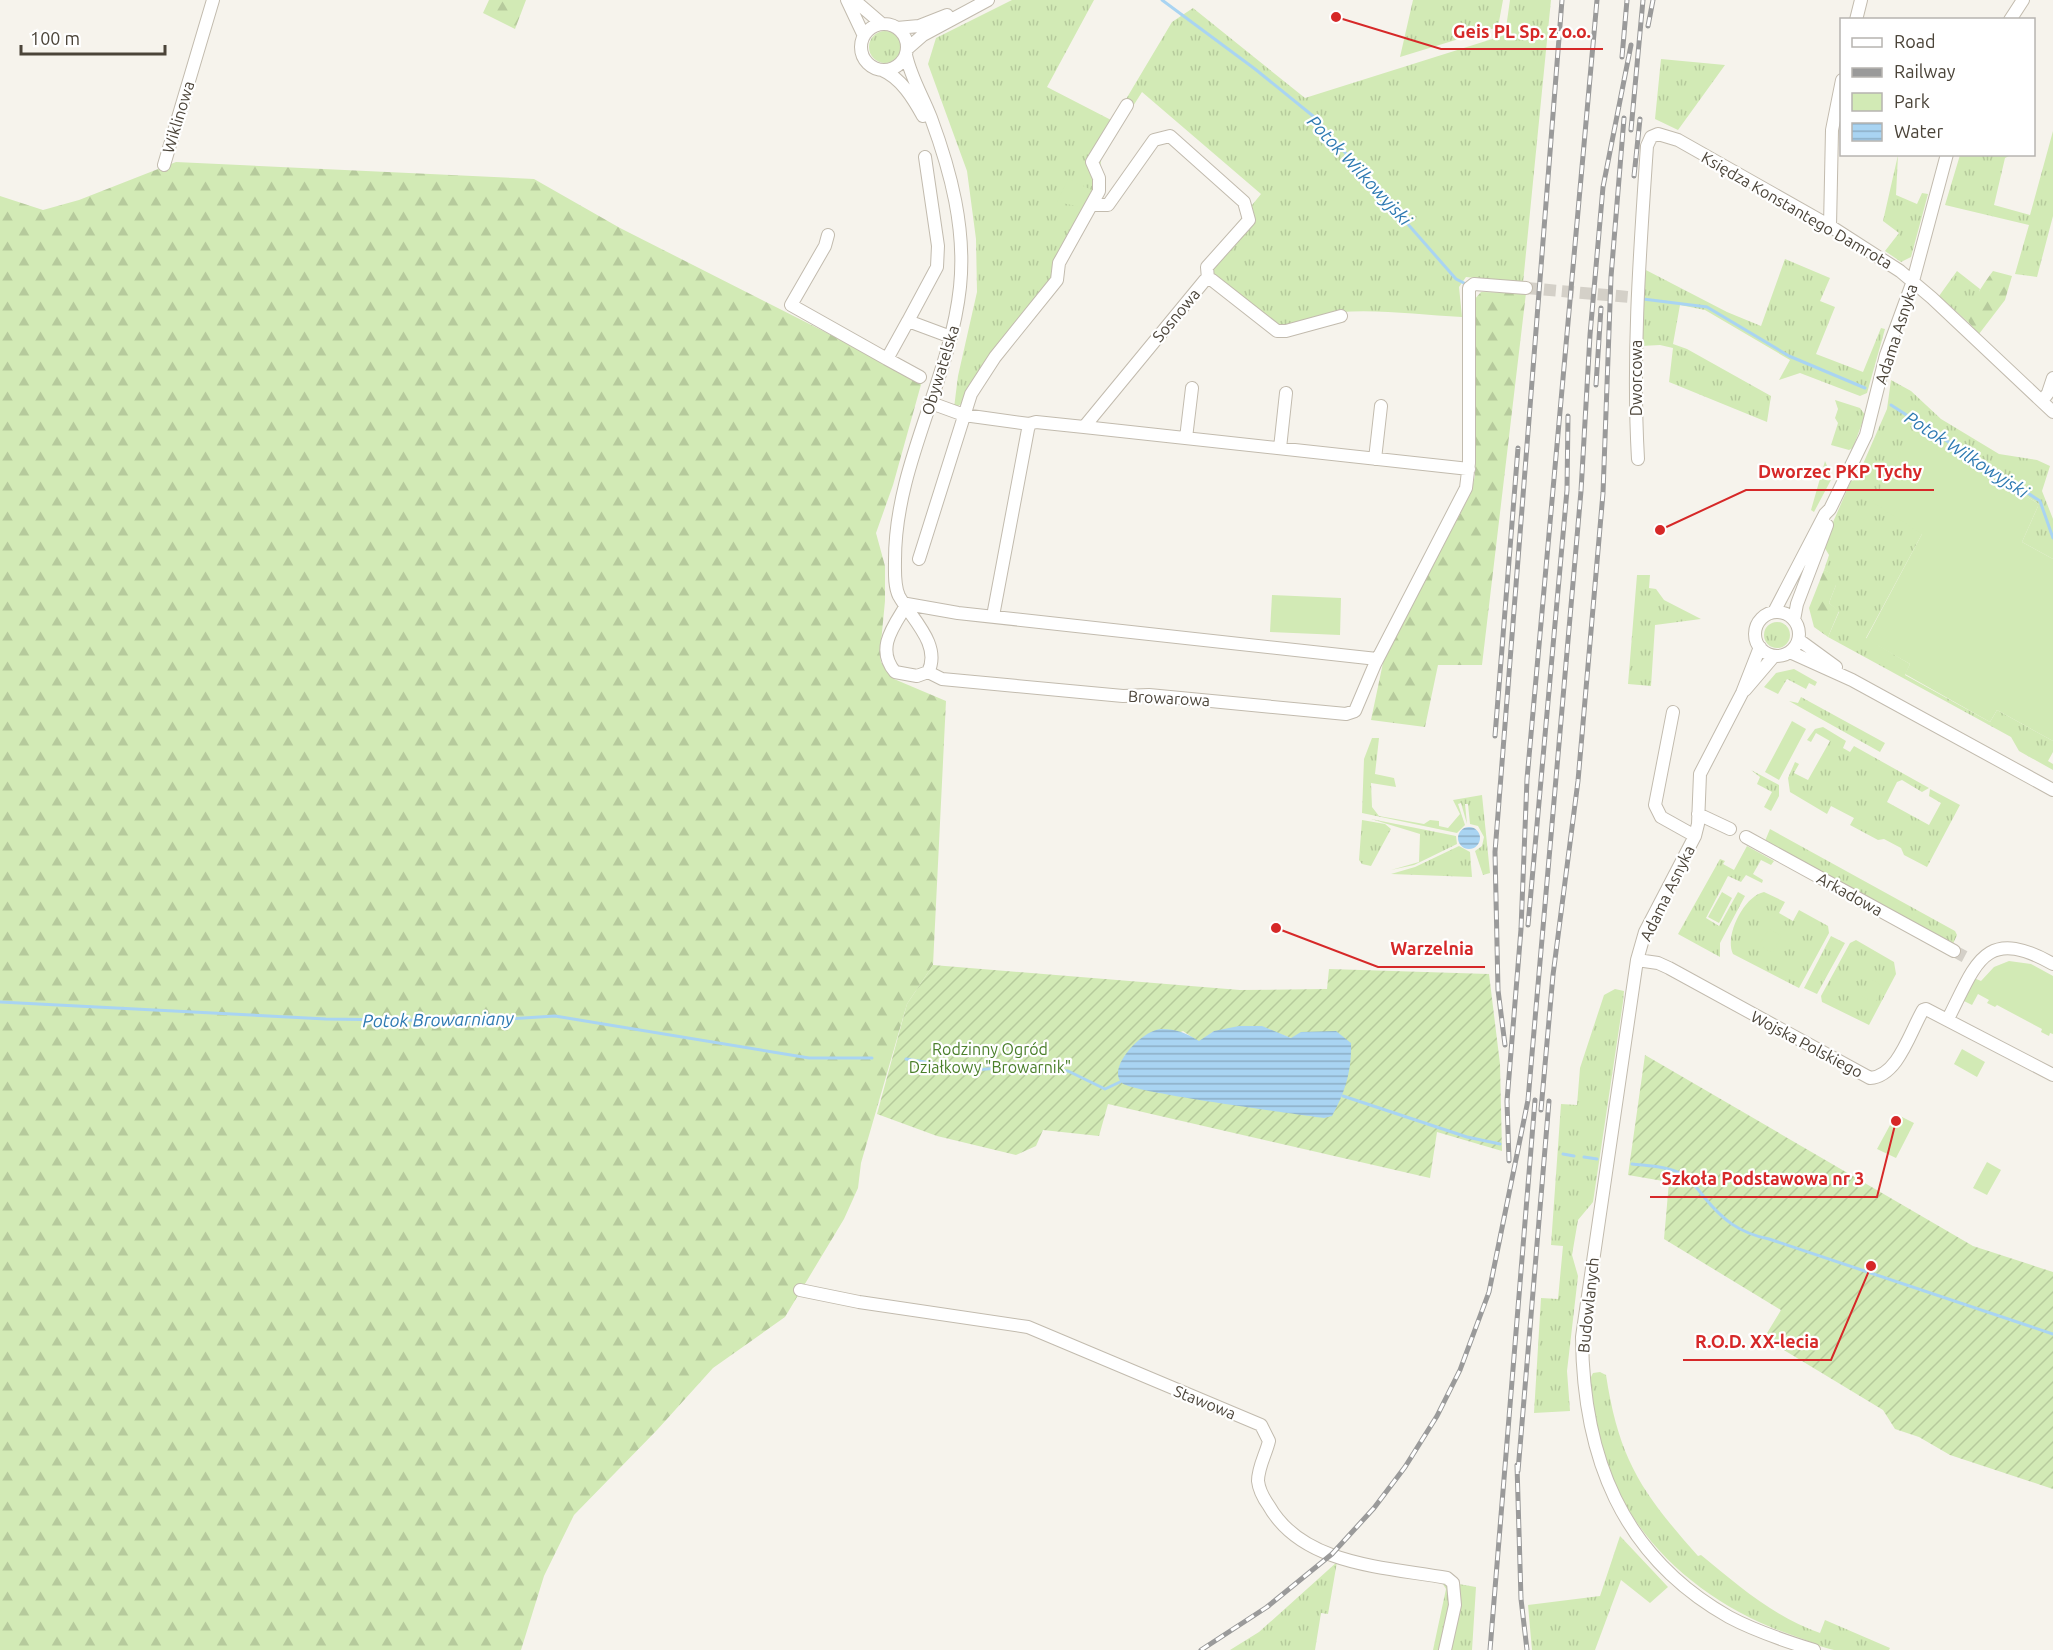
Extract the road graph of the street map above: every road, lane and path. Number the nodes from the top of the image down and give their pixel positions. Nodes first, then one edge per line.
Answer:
1 (213, 0) edge
2 (847, 0) edge
3 (854, 0) edge
4 (988, 0) edge
5 (1861, 0) edge
6 (2023, 0) edge
7 (963, 12) junction
8 (1856, 18) edge
9 (2011, 18) edge
10 (882, 24) junction
11 (897, 28) junction
12 (864, 36) junction
13 (907, 52) junction
14 (882, 70) junction
15 (1840, 90) edge
16 (1127, 105) dead end
17 (934, 131) junction
18 (1946, 156) edge
19 (925, 157) dead end
20 (164, 165) dead end
21 (1093, 205) junction
22 (1830, 226) junction
23 (828, 235) dead end
24 (1208, 279) junction
25 (1913, 281) junction
26 (1526, 288) tunnel mouth
27 (1633, 297) joint
28 (1341, 316) dead end
29 (908, 321) junction
30 (951, 337) junction
31 (887, 359) junction
32 (920, 377) dead end
33 (2053, 378) edge
34 (1192, 387) dead end
35 (1286, 393) dead end
36 (2042, 401) junction
37 (931, 403) junction
38 (1381, 406) dead end
39 (2053, 412) edge
40 (964, 415) junction
41 (1029, 424) junction
42 (1084, 427) junction
43 (1186, 438) junction
44 (1280, 448) junction
45 (1375, 459) junction
46 (1638, 459) dead end
47 (1469, 469) junction
48 (1830, 509) junction
49 (918, 559) dead end
50 (907, 604) junction
51 (1774, 612) junction
52 (993, 616) junction
53 (1794, 620) junction
54 (1799, 640) junction
55 (1758, 642) junction
56 (1790, 652) junction
57 (1774, 656) junction
58 (1377, 659) junction
59 (928, 672) junction
60 (1852, 680) junction
61 (1742, 693) junction
62 (1673, 712) dead end
63 (2053, 789) edge
64 (1698, 814) junction
65 (1730, 829) dead end
66 (1695, 836) junction
67 (1746, 837) dead end
68 (1954, 951) tunnel mouth
69 (1637, 960) junction
70 (2052, 961) edge
71 (1948, 1019) junction
72 (2053, 1075) edge
73 (800, 1290) dead end
74 (1445, 1650) edge
75 (1814, 1650) edge

1 - 20 street, Wiklinowa
2 - 12 street
3 - 10 street
4 - 7 street
5 - 8 street
6 - 9 street
7 - 11 street
7 - 13 street
10 - 11 street
10 - 12 street
11 - 13 street
12 - 14 street
13 - 14 street
13 - 17 street, Obywatelska
14 - 17 street, Obywatelska
15 - 22 street
16 - 21 street
17 - 30 street, Obywatelska
18 - 25 street, Adama Asnyka
19 - 29 street
21 - 24 street
21 - 40 street
22 - 25 street, Księdza Konstantego Damrota
22 - 27 street, Księdza Konstantego Damrota
23 - 31 street
24 - 28 street, Sosnowa
24 - 42 street, Sosnowa
25 - 36 street, Księdza Konstantego Damrota
25 - 48 street, Adama Asnyka
26 - 47 street, Browarowa
27 - 46 street, Dworcowa
29 - 30 street
29 - 31 street
30 - 37 street, Obywatelska
31 - 32 street
33 - 36 street
34 - 43 street
35 - 44 street
36 - 39 street, Księdza Konstantego Damrota
37 - 40 street
37 - 50 street, Obywatelska
38 - 45 street
40 - 41 street
40 - 49 street
41 - 42 street
41 - 52 street
42 - 43 street
43 - 44 street
44 - 45 street
45 - 47 street
47 - 58 street, Browarowa
48 - 51 street, Adama Asnyka
48 - 53 street, Adama Asnyka
50 - 52 street
50 - 59 street, Obywatelska
50 - 59 street
51 - 53 street
51 - 55 street
52 - 58 street
53 - 54 street
54 - 56 street
54 - 60 street
55 - 57 street
55 - 61 street, Adama Asnyka
56 - 57 street
56 - 60 street
57 - 61 street, Adama Asnyka
58 - 59 street, Browarowa
60 - 63 street
61 - 64 street, Adama Asnyka
62 - 66 street
64 - 65 street
64 - 66 street, Adama Asnyka
66 - 69 street, Adama Asnyka
67 - 68 street, Arkadowa
69 - 71 street, Wojska Polskiego
69 - 75 street, Budowlanych
70 - 71 street
71 - 72 street, Wojska Polskiego
73 - 74 street, Stawowa

